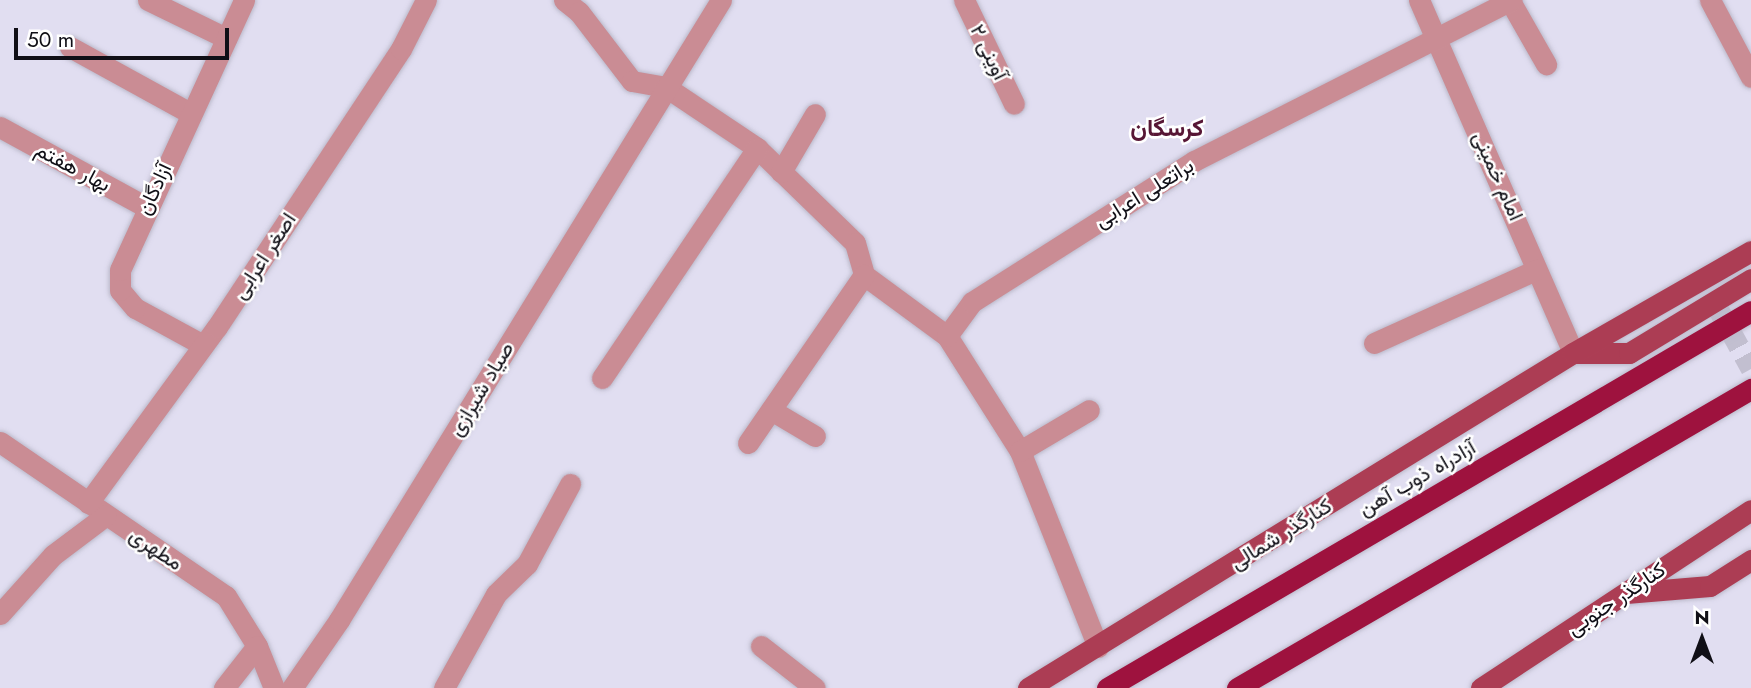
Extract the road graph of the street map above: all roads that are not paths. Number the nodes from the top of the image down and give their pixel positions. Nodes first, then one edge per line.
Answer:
1 (148, 0) edge
2 (244, 0) edge
3 (426, 0) edge
4 (564, 0) edge
5 (721, 0) edge
6 (964, 0) edge
7 (1419, 0) edge
8 (1710, 0) edge
9 (1511, 1) edge
10 (226, 38) junction
11 (1436, 38) junction
12 (70, 47) dead end
13 (1546, 64) dead end
14 (1751, 77) edge
15 (666, 87) junction
16 (1014, 104) dead end
17 (190, 113) junction
18 (815, 114) dead end
19 (0, 127) edge
20 (757, 148) junction
21 (781, 172) junction
22 (146, 207) junction
23 (1751, 251) edge
24 (1536, 270) junction
25 (864, 275) junction
26 (1751, 279) edge
27 (1751, 311) edge
28 (947, 336) junction
29 (1374, 343) dead end
30 (203, 345) junction
31 (1573, 353) junction
32 (602, 377) dead end
33 (1751, 388) edge
34 (771, 410) junction
35 (1089, 410) dead end
36 (815, 436) dead end
37 (748, 443) dead end
38 (2, 448) edge
39 (1020, 451) junction
40 (570, 484) dead end
41 (88, 503) junction
42 (1751, 510) edge
43 (106, 515) junction
44 (1751, 561) edge
45 (1624, 593) junction
46 (0, 614) edge
47 (257, 646) junction
48 (761, 646) dead end
49 (1098, 647) junction
50 (224, 688) edge
51 (274, 688) edge
52 (292, 688) edge
53 (443, 688) edge
54 (815, 688) edge
55 (1028, 688) edge
56 (1107, 688) edge
57 (1237, 688) edge
58 (1481, 688) edge

1 - 10 street
2 - 10 street, آزادگان
3 - 30 street, اصغر اعرابی
4 - 15 street
5 - 15 street, صیاد شیرازی
6 - 16 street, آوینی ۲
7 - 11 street, امام خمینی
8 - 14 street
9 - 11 street, براتعلی اعرابی
9 - 13 street
10 - 17 street, آزادگان
11 - 24 street, امام خمینی
11 - 28 street, براتعلی اعرابی
12 - 17 street
15 - 20 street
15 - 52 street, صیاد شیرازی
17 - 22 street, آزادگان
18 - 21 street
19 - 22 street, بهار هفتم
20 - 21 street
20 - 32 street
21 - 25 street
22 - 30 street, آزادگان
23 - 31 main road, کنارگذر شمالی
24 - 29 street
24 - 31 street, امام خمینی
25 - 28 street
25 - 34 street
26 - 31 main road
27 - 56 highway, آزادراه ذوب آهن
28 - 39 street
30 - 41 street, اصغر اعرابی
31 - 49 main road, کنارگذر شمالی
33 - 57 highway
34 - 36 street
34 - 37 street
35 - 39 street
38 - 41 street, مطهری
39 - 49 street
40 - 53 street
41 - 43 street, مطهری
42 - 45 main road, کنارگذر جنوبی
43 - 46 street
43 - 47 street, مطهری
44 - 45 main road
45 - 58 main road, کنارگذر جنوبی
47 - 50 street
47 - 51 street, مطهری
48 - 54 street
49 - 55 main road, کنارگذر شمالی

